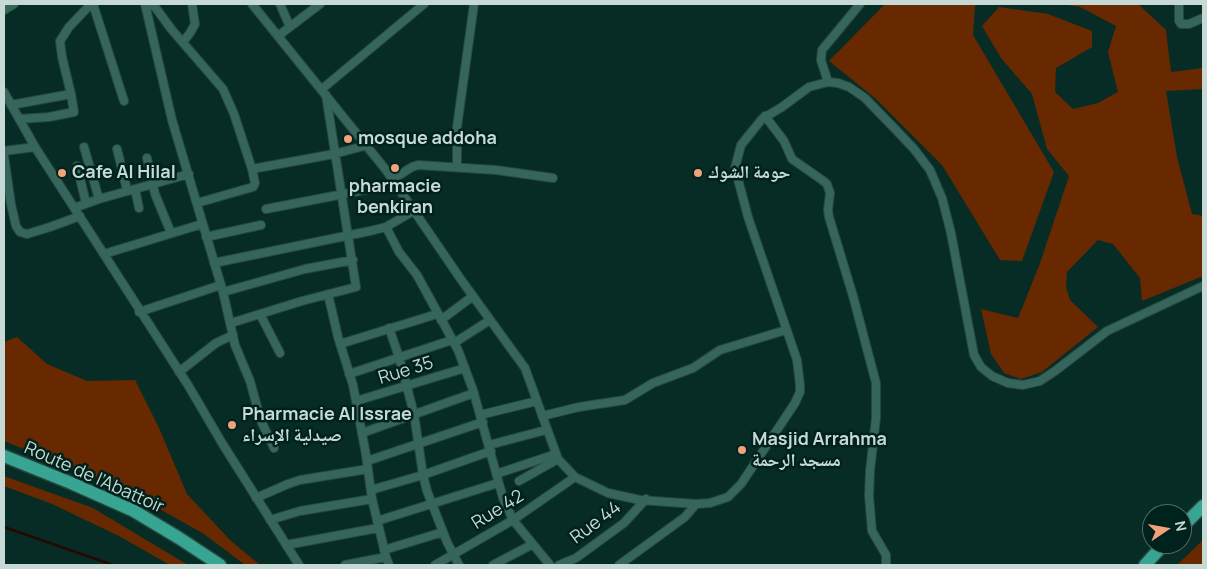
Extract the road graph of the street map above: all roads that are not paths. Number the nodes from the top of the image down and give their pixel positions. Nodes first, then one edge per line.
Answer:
1 (14, 4) edge
2 (146, 4) edge
3 (150, 4) edge
4 (192, 4) edge
5 (252, 4) edge
6 (280, 4) edge
7 (318, 4) edge
8 (424, 4) edge
9 (474, 4) edge
10 (860, 4) edge
11 (1180, 4) edge
12 (88, 5) edge
13 (4, 10) edge
14 (1203, 18) edge
15 (290, 27) junction
16 (278, 36) junction
17 (183, 42) junction
18 (828, 82) junction
19 (4, 92) edge
20 (324, 92) junction
21 (71, 94) junction
22 (124, 101) dead end
23 (11, 105) junction
24 (765, 116) junction
25 (19, 119) junction
26 (368, 145) junction
27 (35, 147) junction
28 (84, 147) dead end
29 (117, 149) dead end
30 (4, 150) edge
31 (334, 154) junction
32 (4, 156) edge
33 (147, 158) dead end
34 (77, 166) dead end
35 (457, 167) junction
36 (252, 169) junction
37 (189, 174) junction
38 (553, 178) dead end
39 (393, 179) junction
40 (153, 183) junction
41 (380, 187) dead end
42 (131, 189) junction
43 (341, 194) junction
44 (98, 199) junction
45 (86, 203) junction
46 (197, 203) junction
47 (7, 204) edge
48 (74, 208) junction
49 (139, 208) dead end
50 (266, 209) dead end
51 (415, 210) junction
52 (76, 218) junction
53 (202, 224) junction
54 (261, 224) dead end
55 (386, 226) junction
56 (171, 233) junction
57 (348, 236) junction
58 (206, 237) junction
59 (104, 254) junction
60 (353, 260) junction
61 (214, 263) junction
62 (1203, 286) edge
63 (222, 288) junction
64 (328, 294) junction
65 (473, 296) junction
66 (140, 312) junction
67 (260, 314) junction
68 (439, 317) junction
69 (490, 320) junction
70 (231, 323) junction
71 (388, 328) junction
72 (786, 330) junction
73 (233, 335) junction
74 (453, 341) junction
75 (340, 344) junction
76 (280, 353) dead end
77 (399, 357) junction
78 (465, 368) junction
79 (179, 372) junction
80 (349, 374) junction
81 (406, 386) junction
82 (474, 393) junction
83 (537, 401) junction
84 (356, 402) junction
85 (414, 414) junction
86 (542, 416) junction
87 (482, 419) junction
88 (546, 430) junction
89 (362, 432) junction
90 (419, 444) junction
91 (274, 448) dead end
92 (490, 448) junction
93 (4, 456) edge
94 (557, 457) junction
95 (367, 465) junction
96 (496, 474) junction
97 (423, 476) junction
98 (575, 477) junction
99 (519, 481) dead end
100 (498, 483) junction
101 (371, 490) junction
102 (256, 498) junction
103 (372, 499) junction
104 (646, 499) junction
105 (431, 504) junction
106 (696, 504) junction
107 (1203, 506) edge
108 (1192, 517) edge
109 (270, 520) junction
110 (513, 520) junction
111 (378, 524) junction
112 (443, 532) junction
113 (533, 544) junction
114 (286, 545) junction
115 (385, 554) junction
116 (453, 554) junction
117 (1155, 554) edge
118 (220, 565) edge
119 (299, 565) edge
120 (345, 565) edge
121 (389, 565) edge
122 (435, 565) edge
123 (459, 565) edge
124 (493, 565) edge
125 (550, 565) edge
126 (559, 565) edge
127 (620, 565) edge
128 (886, 565) edge
129 (1145, 565) edge

1 - 13 street
2 - 37 street
3 - 17 street
4 - 17 street
5 - 16 street
6 - 15 street
7 - 15 street
8 - 20 street
9 - 35 street
10 - 18 street
11 - 14 street
12 - 21 street
12 - 22 street
15 - 16 street
16 - 20 street
17 - 36 street
18 - 24 street
18 - 62 street
19 - 23 street
20 - 26 street
20 - 31 street
21 - 23 street
21 - 25 street
23 - 25 street
24 - 72 street
24 - 128 street
25 - 27 street
26 - 31 street
26 - 39 street
27 - 30 street
27 - 48 street
28 - 44 street
29 - 42 street
31 - 36 street
31 - 43 street
32 - 47 street
33 - 40 street
34 - 45 street
35 - 38 street
35 - 39 street
36 - 46 street
37 - 40 street
37 - 46 street
39 - 51 street
40 - 42 street
40 - 56 street
41 - 43 street
42 - 44 street
42 - 49 street
43 - 50 street
43 - 57 street
44 - 45 street
45 - 48 street
46 - 53 street
47 - 52 street
48 - 52 street
51 - 55 street
51 - 65 street
52 - 59 street
53 - 56 street
53 - 58 street
54 - 58 street
55 - 57 street
55 - 68 street
56 - 59 street
57 - 60 street
57 - 61 street
58 - 61 street
59 - 66 street
60 - 63 street
60 - 64 street
61 - 63 street
63 - 66 street
63 - 70 street
64 - 67 street
64 - 75 street
65 - 68 street
65 - 69 street
66 - 79 street
67 - 70 street
67 - 76 street
68 - 71 street
68 - 74 street
69 - 74 street
69 - 83 street
70 - 73 street
71 - 75 street
71 - 77 street
72 - 86 street
72 - 106 street
73 - 79 street
73 - 91 street
74 - 77 street
74 - 78 street
75 - 80 street
77 - 80 street
77 - 81 street
78 - 81 street, Rue 35
78 - 82 street
79 - 102 street
80 - 84 street
81 - 84 street, Rue 35
81 - 85 street
82 - 85 street
82 - 87 street
83 - 86 street
83 - 87 street
84 - 89 street
85 - 89 street
85 - 90 street
86 - 88 street
87 - 90 street
87 - 92 street
88 - 92 street
88 - 94 street
89 - 95 street
90 - 95 street
90 - 97 street
92 - 96 street
92 - 97 street
93 - 118 main road, Route de l’Abattoir
94 - 96 street
94 - 98 street
94 - 99 street
95 - 101 street
95 - 102 street
96 - 100 street
97 - 101 street
97 - 105 street
98 - 104 street
98 - 110 street, Rue 42
100 - 105 street
100 - 110 street
101 - 103 street
102 - 109 street
103 - 109 street
103 - 111 street
104 - 106 street
104 - 126 street, Rue 44
105 - 111 street
105 - 112 street
106 - 127 street
107 - 108 main road
109 - 114 street
110 - 113 street
110 - 116 street, Rue 42
111 - 114 street
111 - 115 street
112 - 115 street
112 - 116 street
113 - 124 street
113 - 125 street
114 - 119 street
115 - 120 street
115 - 121 street
116 - 122 street, Rue 42
116 - 123 street
117 - 129 main road

